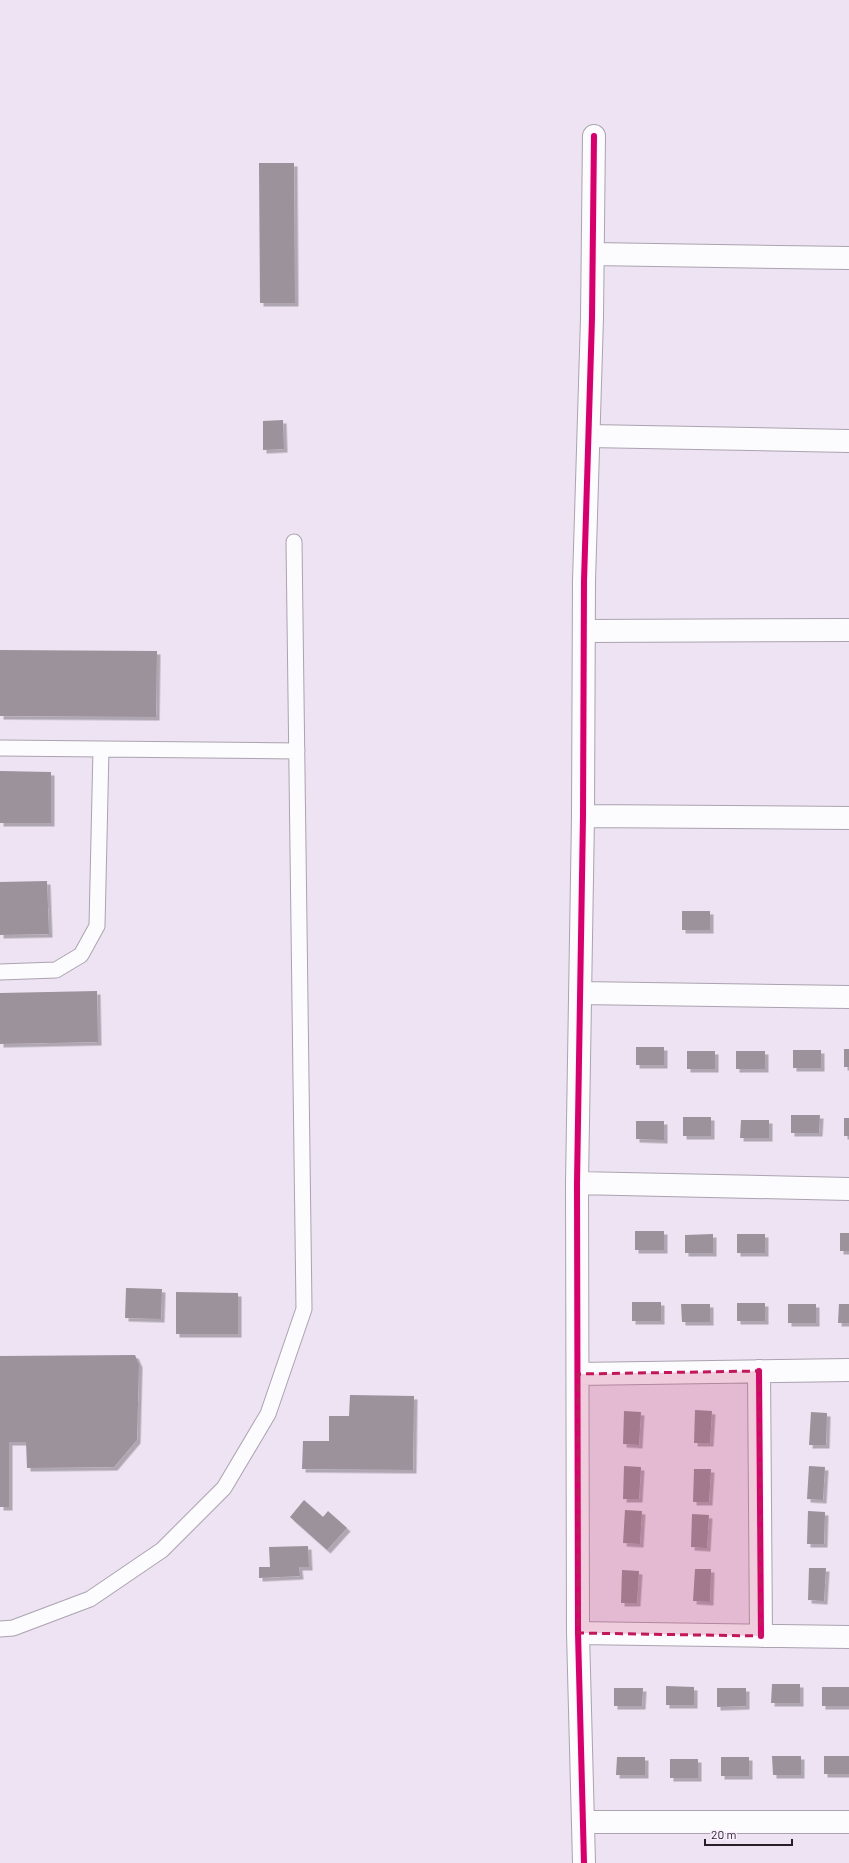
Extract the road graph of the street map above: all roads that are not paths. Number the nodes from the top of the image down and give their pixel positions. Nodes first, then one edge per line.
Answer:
1 (594, 136) dead end
2 (593, 254) junction
3 (849, 258) edge
4 (589, 436) junction
5 (849, 441) edge
6 (294, 542) dead end
7 (849, 630) edge
8 (584, 631) junction
9 (0, 748) edge
10 (101, 749) junction
11 (297, 751) junction
12 (583, 816) junction
13 (849, 818) edge
14 (0, 972) edge
15 (580, 993) junction
16 (849, 997) edge
17 (577, 1182) junction
18 (849, 1189) edge
19 (849, 1370) edge
20 (759, 1372) junction
21 (578, 1374) junction
22 (0, 1629) edge
23 (578, 1633) junction
24 (761, 1636) junction
25 (849, 1637) edge
26 (583, 1822) junction
27 (849, 1822) edge
28 (584, 1863) edge

1 - 2 street
2 - 3 street
2 - 4 street
4 - 5 street
4 - 8 street
6 - 11 lane
7 - 8 street
8 - 12 street
9 - 10 lane
10 - 11 lane
10 - 14 lane
11 - 22 lane
12 - 13 street
12 - 15 street
15 - 16 street
15 - 17 street
17 - 18 street
17 - 21 street
19 - 20 street
20 - 21 street
20 - 24 street
21 - 23 street
23 - 24 street
23 - 26 street
24 - 25 street
26 - 27 street
26 - 28 street

